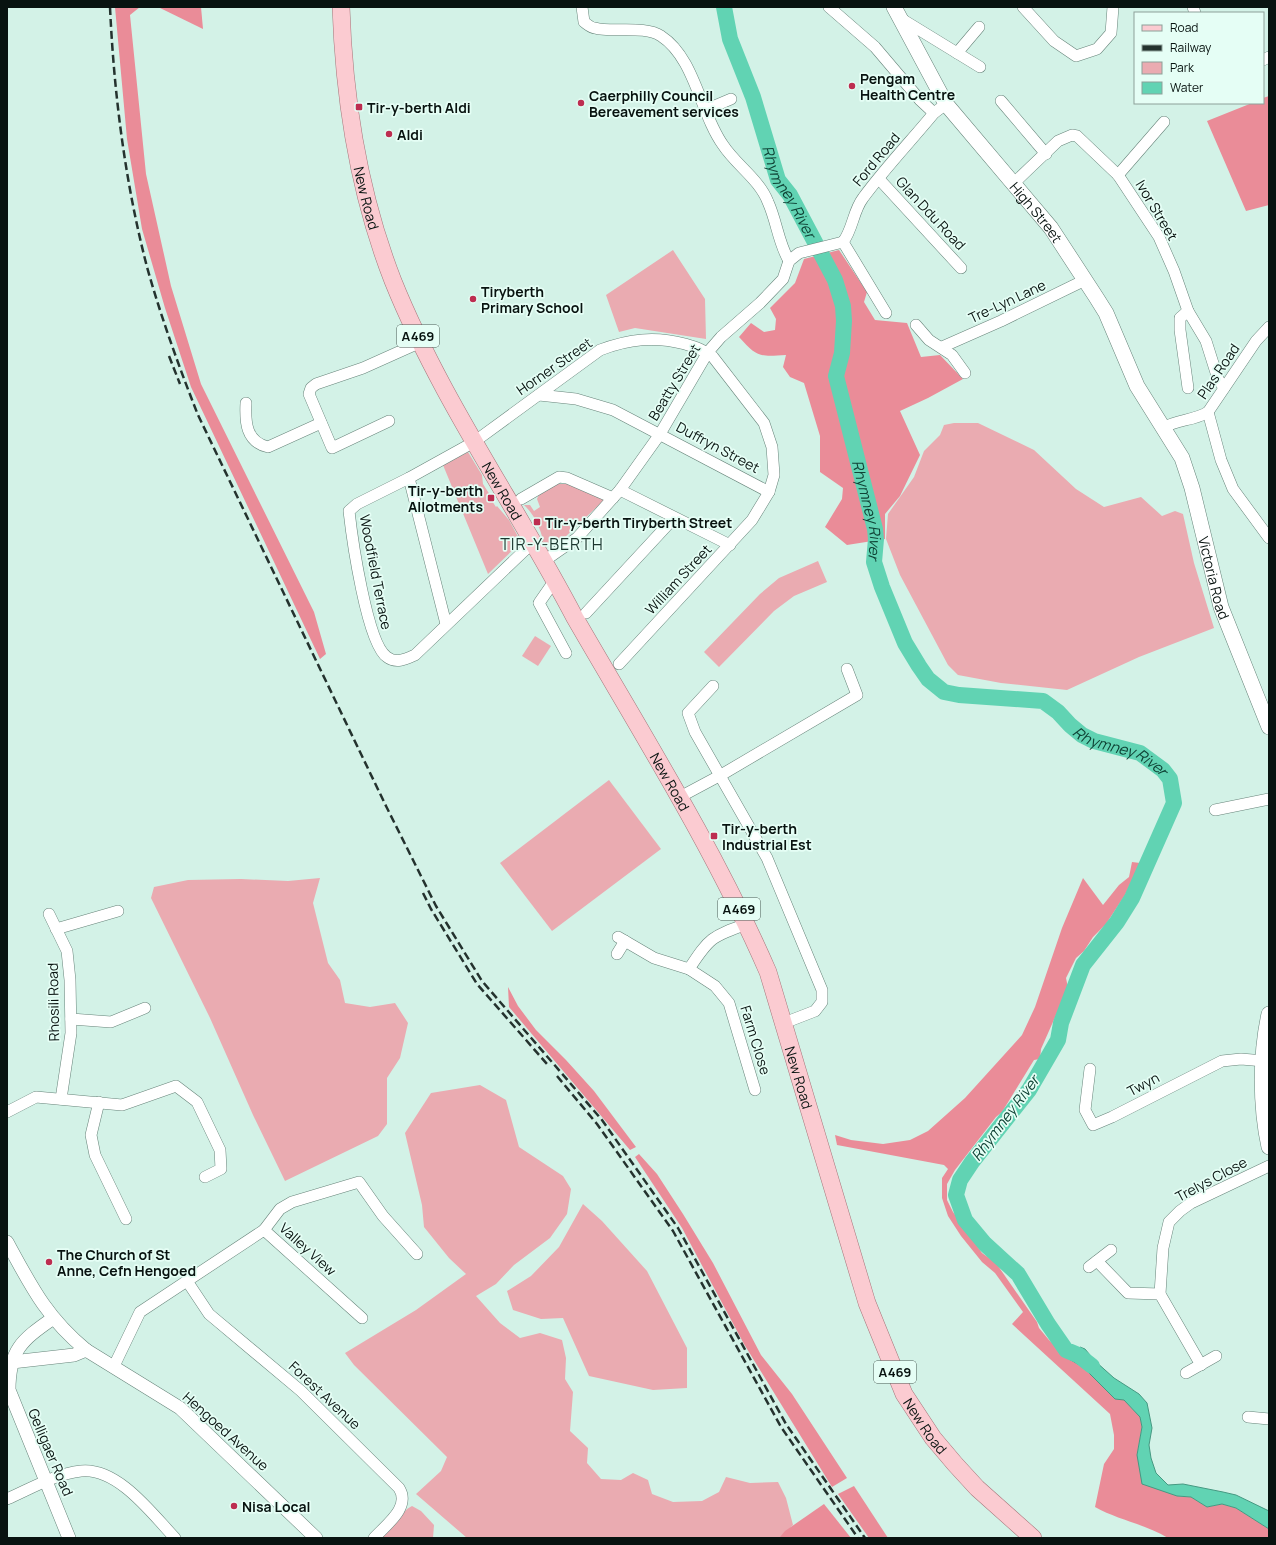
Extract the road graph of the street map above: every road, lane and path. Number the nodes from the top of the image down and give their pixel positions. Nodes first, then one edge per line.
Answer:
1 (341, 7) edge
2 (582, 7) edge
3 (829, 7) edge
4 (1023, 7) edge
5 (1113, 7) edge
6 (897, 12) edge
7 (979, 27) dead end
8 (957, 53) junction
9 (980, 68) dead end
10 (731, 99) dead end
11 (1002, 101) dead end
12 (946, 104) junction
13 (705, 110) junction
14 (934, 113) junction
15 (1164, 122) dead end
16 (1046, 154) junction
17 (1118, 175) junction
18 (879, 179) junction
19 (1013, 184) junction
20 (839, 243) junction
21 (790, 261) junction
22 (961, 268) dead end
23 (1085, 280) junction
24 (1188, 312) junction
25 (886, 313) dead end
26 (916, 325) dead end
27 (1269, 327) edge
28 (420, 342) junction
29 (942, 347) junction
30 (708, 352) junction
31 (965, 373) dead end
32 (1188, 388) dead end
33 (1224, 388) junction
34 (539, 395) junction
35 (246, 403) dead end
36 (1208, 412) junction
37 (389, 421) dead end
38 (321, 423) junction
39 (1163, 428) junction
40 (660, 434) junction
41 (474, 442) junction
42 (409, 478) junction
43 (769, 492) junction
44 (616, 494) junction
45 (521, 499) dead end
46 (674, 518) junction
47 (1269, 538) edge
48 (534, 544) junction
49 (730, 545) junction
50 (544, 561) junction
51 (555, 580) junction
52 (586, 613) dead end
53 (446, 624) junction
54 (566, 653) dead end
55 (619, 664) dead end
56 (848, 669) dead end
57 (713, 686) dead end
58 (1268, 719) edge
59 (721, 775) junction
60 (678, 798) junction
61 (1269, 799) edge
62 (1215, 810) dead end
63 (118, 912) dead end
64 (49, 914) dead end
65 (747, 924) junction
66 (56, 929) junction
67 (617, 954) dead end
68 (689, 969) junction
69 (145, 1008) dead end
70 (1269, 1014) edge
71 (71, 1019) junction
72 (784, 1023) junction
73 (1264, 1061) junction
74 (1090, 1070) dead end
75 (755, 1090) dead end
76 (61, 1099) junction
77 (99, 1102) junction
78 (7, 1112) edge
79 (1269, 1147) edge
80 (1269, 1166) edge
81 (205, 1177) dead end
82 (126, 1219) dead end
83 (264, 1230) junction
84 (7, 1242) edge
85 (1111, 1250) dead end
86 (417, 1254) dead end
87 (187, 1281) junction
88 (1160, 1294) junction
89 (362, 1318) dead end
90 (52, 1319) junction
91 (86, 1350) junction
92 (1216, 1356) dead end
93 (12, 1362) junction
94 (1201, 1365) junction
95 (114, 1366) junction
96 (1186, 1374) dead end
97 (8, 1377) edge
98 (1248, 1417) dead end
99 (1269, 1419) edge
100 (46, 1482) junction
101 (7, 1499) edge
102 (68, 1538) edge
103 (175, 1538) edge
104 (316, 1538) edge
105 (374, 1538) edge
106 (1033, 1538) edge

1 - 28 main road, New Road / A469
2 - 13 street
3 - 14 street
4 - 5 street
6 - 8 street
6 - 12 main road, High Street
7 - 8 street
8 - 9 street
10 - 13 street
11 - 16 street
12 - 14 street, Ford Road
12 - 19 main road, High Street
13 - 21 street
14 - 18 street, Ford Road
15 - 17 street
16 - 17 street, Ivor Street
16 - 19 street, Ivor Street
17 - 24 street, Ivor Street
18 - 20 street, Ford Road
18 - 22 street, Glan Ddu Road
19 - 23 main road, High Street
20 - 21 street, Beatty Street
20 - 25 street
21 - 30 street, Beatty Street
23 - 29 street, Tre-Lyn Lane
23 - 39 main road, High Street
24 - 32 street
24 - 33 street, Ivor Street
26 - 29 street
27 - 33 street, Plas Road
28 - 38 street
28 - 41 main road, New Road / A469
29 - 31 street
30 - 34 street, Horner Street
30 - 40 street, Beatty Street
30 - 43 street, William Street
33 - 36 street, Plas Road
34 - 40 street, Duffryn Street
34 - 41 street, Horner Street
35 - 38 street
36 - 39 street, Plas Road
36 - 47 street
37 - 38 street
39 - 58 main road, Victoria Road
40 - 43 street, Duffryn Street
40 - 44 street, Beatty Street
41 - 42 street, Woodfield Terrace
41 - 48 main road, New Road / A469
42 - 53 street
42 - 53 street, Woodfield Terrace
43 - 49 street, William Street
44 - 45 street
44 - 46 street
44 - 50 street, Beatty Street
46 - 49 street
46 - 52 street
48 - 50 main road, New Road / A469
48 - 53 street, Woodfield Terrace
49 - 55 street, William Street
50 - 51 main road, New Road / A469
51 - 54 street
51 - 60 main road, New Road / A469
56 - 59 street
57 - 59 street
59 - 60 street
59 - 72 street
60 - 65 main road, New Road / A469
61 - 62 street
63 - 66 street
64 - 66 street, Rhosili Road
65 - 68 street
65 - 72 main road, New Road / A469
66 - 71 street, Rhosili Road
67 - 68 street, Farm Close
68 - 75 street, Farm Close
69 - 71 street
70 - 73 main road
71 - 76 street, Rhosili Road
72 - 106 main road, New Road / A469
73 - 74 street, Twyn
73 - 79 main road
76 - 77 street
76 - 78 street
77 - 81 street
77 - 82 street
80 - 88 street, Trelys Close
83 - 86 street
83 - 87 street, Valley View
83 - 89 street, Valley View
84 - 90 street, Hengoed Avenue
85 - 88 street
87 - 95 street, Valley View
87 - 105 street, Forest Avenue
88 - 94 street
90 - 91 street, Hengoed Avenue
90 - 93 street, Gelligaer Road
91 - 93 street
91 - 95 street, Hengoed Avenue
92 - 94 street
93 - 97 street, Gelligaer Road
94 - 96 street
95 - 104 street, Hengoed Avenue
97 - 100 street, Gelligaer Road
98 - 99 street
100 - 101 street
100 - 102 street, Gelligaer Road
100 - 103 street

